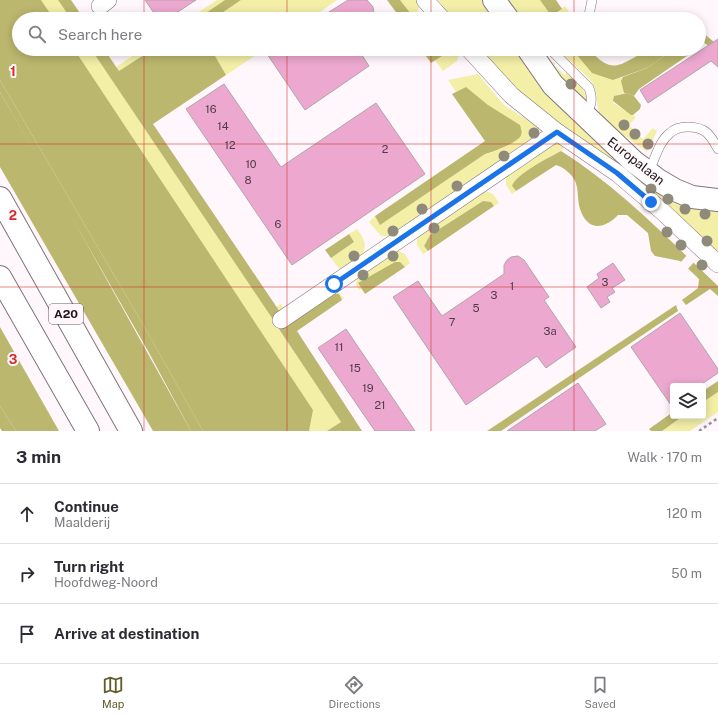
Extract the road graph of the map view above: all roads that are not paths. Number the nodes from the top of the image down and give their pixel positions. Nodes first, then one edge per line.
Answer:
1 (425, 0) edge
2 (494, 0) edge
3 (592, 0) edge
4 (436, 12) edge
5 (503, 12) edge
6 (589, 12) edge
7 (475, 56) edge
8 (542, 56) edge
9 (585, 115) junction
10 (557, 132) junction
11 (718, 149) edge
12 (653, 162) junction
13 (718, 186) edge
14 (0, 198) edge
15 (718, 200) edge
16 (718, 264) edge
17 (0, 277) edge
18 (281, 320) dead end
19 (88, 431) edge
20 (131, 431) edge

1 - 4 street
2 - 5 main road
3 - 6 lane
7 - 10 street
8 - 9 main road, Europalaan
9 - 12 main road, Europalaan
9 - 15 main road, Europalaan
10 - 16 street
10 - 18 street
11 - 12 lane
12 - 13 main road, Europalaan
14 - 20 main road, A20
17 - 19 main road, A20

